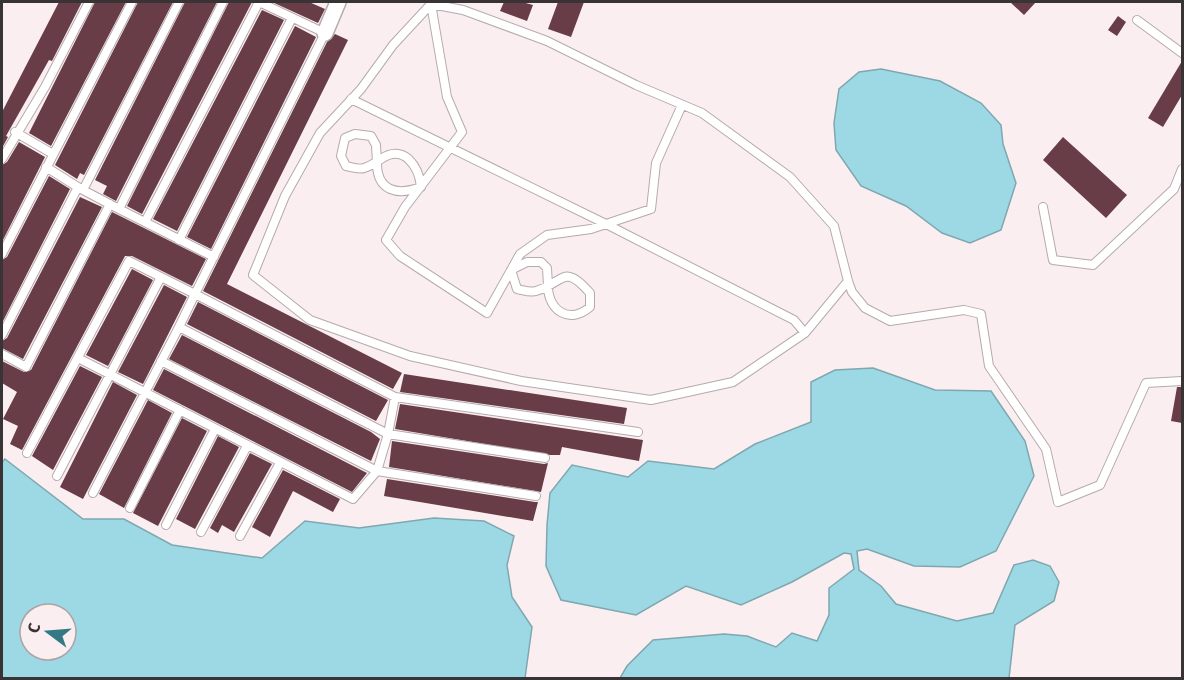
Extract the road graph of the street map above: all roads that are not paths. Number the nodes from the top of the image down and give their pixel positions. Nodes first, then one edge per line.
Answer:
1 (89, 2) edge
2 (132, 2) edge
3 (179, 2) edge
4 (223, 2) edge
5 (338, 2) edge
6 (432, 3) edge
7 (292, 18) junction
8 (1137, 20) dead end
9 (325, 33) junction
10 (1182, 53) edge
11 (351, 99) junction
12 (681, 105) junction
13 (15, 132) junction
14 (450, 149) junction
15 (53, 154) junction
16 (2, 159) edge
17 (377, 163) junction
18 (46, 167) junction
19 (1182, 169) edge
20 (421, 187) junction
21 (80, 188) junction
22 (110, 204) junction
23 (1043, 207) dead end
24 (119, 209) junction
25 (145, 222) junction
26 (606, 224) junction
27 (179, 240) junction
28 (2, 254) edge
29 (214, 257) junction
30 (511, 270) junction
31 (161, 277) junction
32 (848, 281) junction
33 (548, 286) junction
34 (195, 294) junction
35 (179, 327) junction
36 (805, 333) junction
37 (2, 335) edge
38 (2, 354) edge
39 (78, 358) junction
40 (161, 361) junction
41 (110, 374) junction
42 (1182, 381) edge
43 (145, 392) junction
44 (395, 397) junction
45 (180, 410) junction
46 (215, 429) junction
47 (638, 432) dead end
48 (388, 434) junction
49 (247, 446) junction
50 (27, 453) dead end
51 (545, 458) dead end
52 (280, 463) junction
53 (377, 471) junction
54 (57, 476) dead end
55 (93, 493) dead end
56 (536, 496) dead end
57 (130, 508) dead end
58 (166, 525) dead end
59 (201, 532) dead end
60 (240, 536) dead end

1 - 13 lane
2 - 15 lane
3 - 21 lane
4 - 24 lane
5 - 9 street
6 - 11 lane
6 - 12 lane
6 - 14 lane
7 - 9 lane
7 - 25 lane
7 - 27 lane
8 - 10 lane
9 - 29 lane
11 - 14 lane
11 - 36 lane
12 - 26 lane
12 - 32 lane
13 - 15 lane
13 - 16 lane
14 - 20 lane
14 - 26 lane
15 - 18 lane
17 - 17 lane
17 - 20 lane
17 - 20 lane
18 - 21 lane
18 - 28 lane
19 - 23 lane
20 - 30 lane
21 - 22 lane
21 - 37 lane
22 - 24 lane
22 - 38 lane
24 - 25 lane
25 - 27 lane
26 - 30 lane
26 - 36 lane
27 - 29 lane
29 - 34 lane
30 - 33 lane
30 - 33 lane
31 - 34 lane
31 - 39 lane
31 - 41 lane
32 - 36 lane
32 - 42 lane
33 - 33 lane
34 - 35 lane
34 - 44 lane
35 - 40 lane
35 - 48 lane
39 - 41 lane
39 - 50 lane
40 - 43 lane
40 - 53 lane
41 - 43 lane
41 - 54 lane
43 - 45 lane
43 - 55 lane
44 - 47 lane
44 - 48 lane
45 - 46 lane
45 - 57 lane
46 - 49 lane
46 - 58 lane
48 - 51 lane
48 - 53 lane
49 - 52 lane
49 - 59 lane
52 - 53 lane
52 - 60 lane
53 - 56 lane

